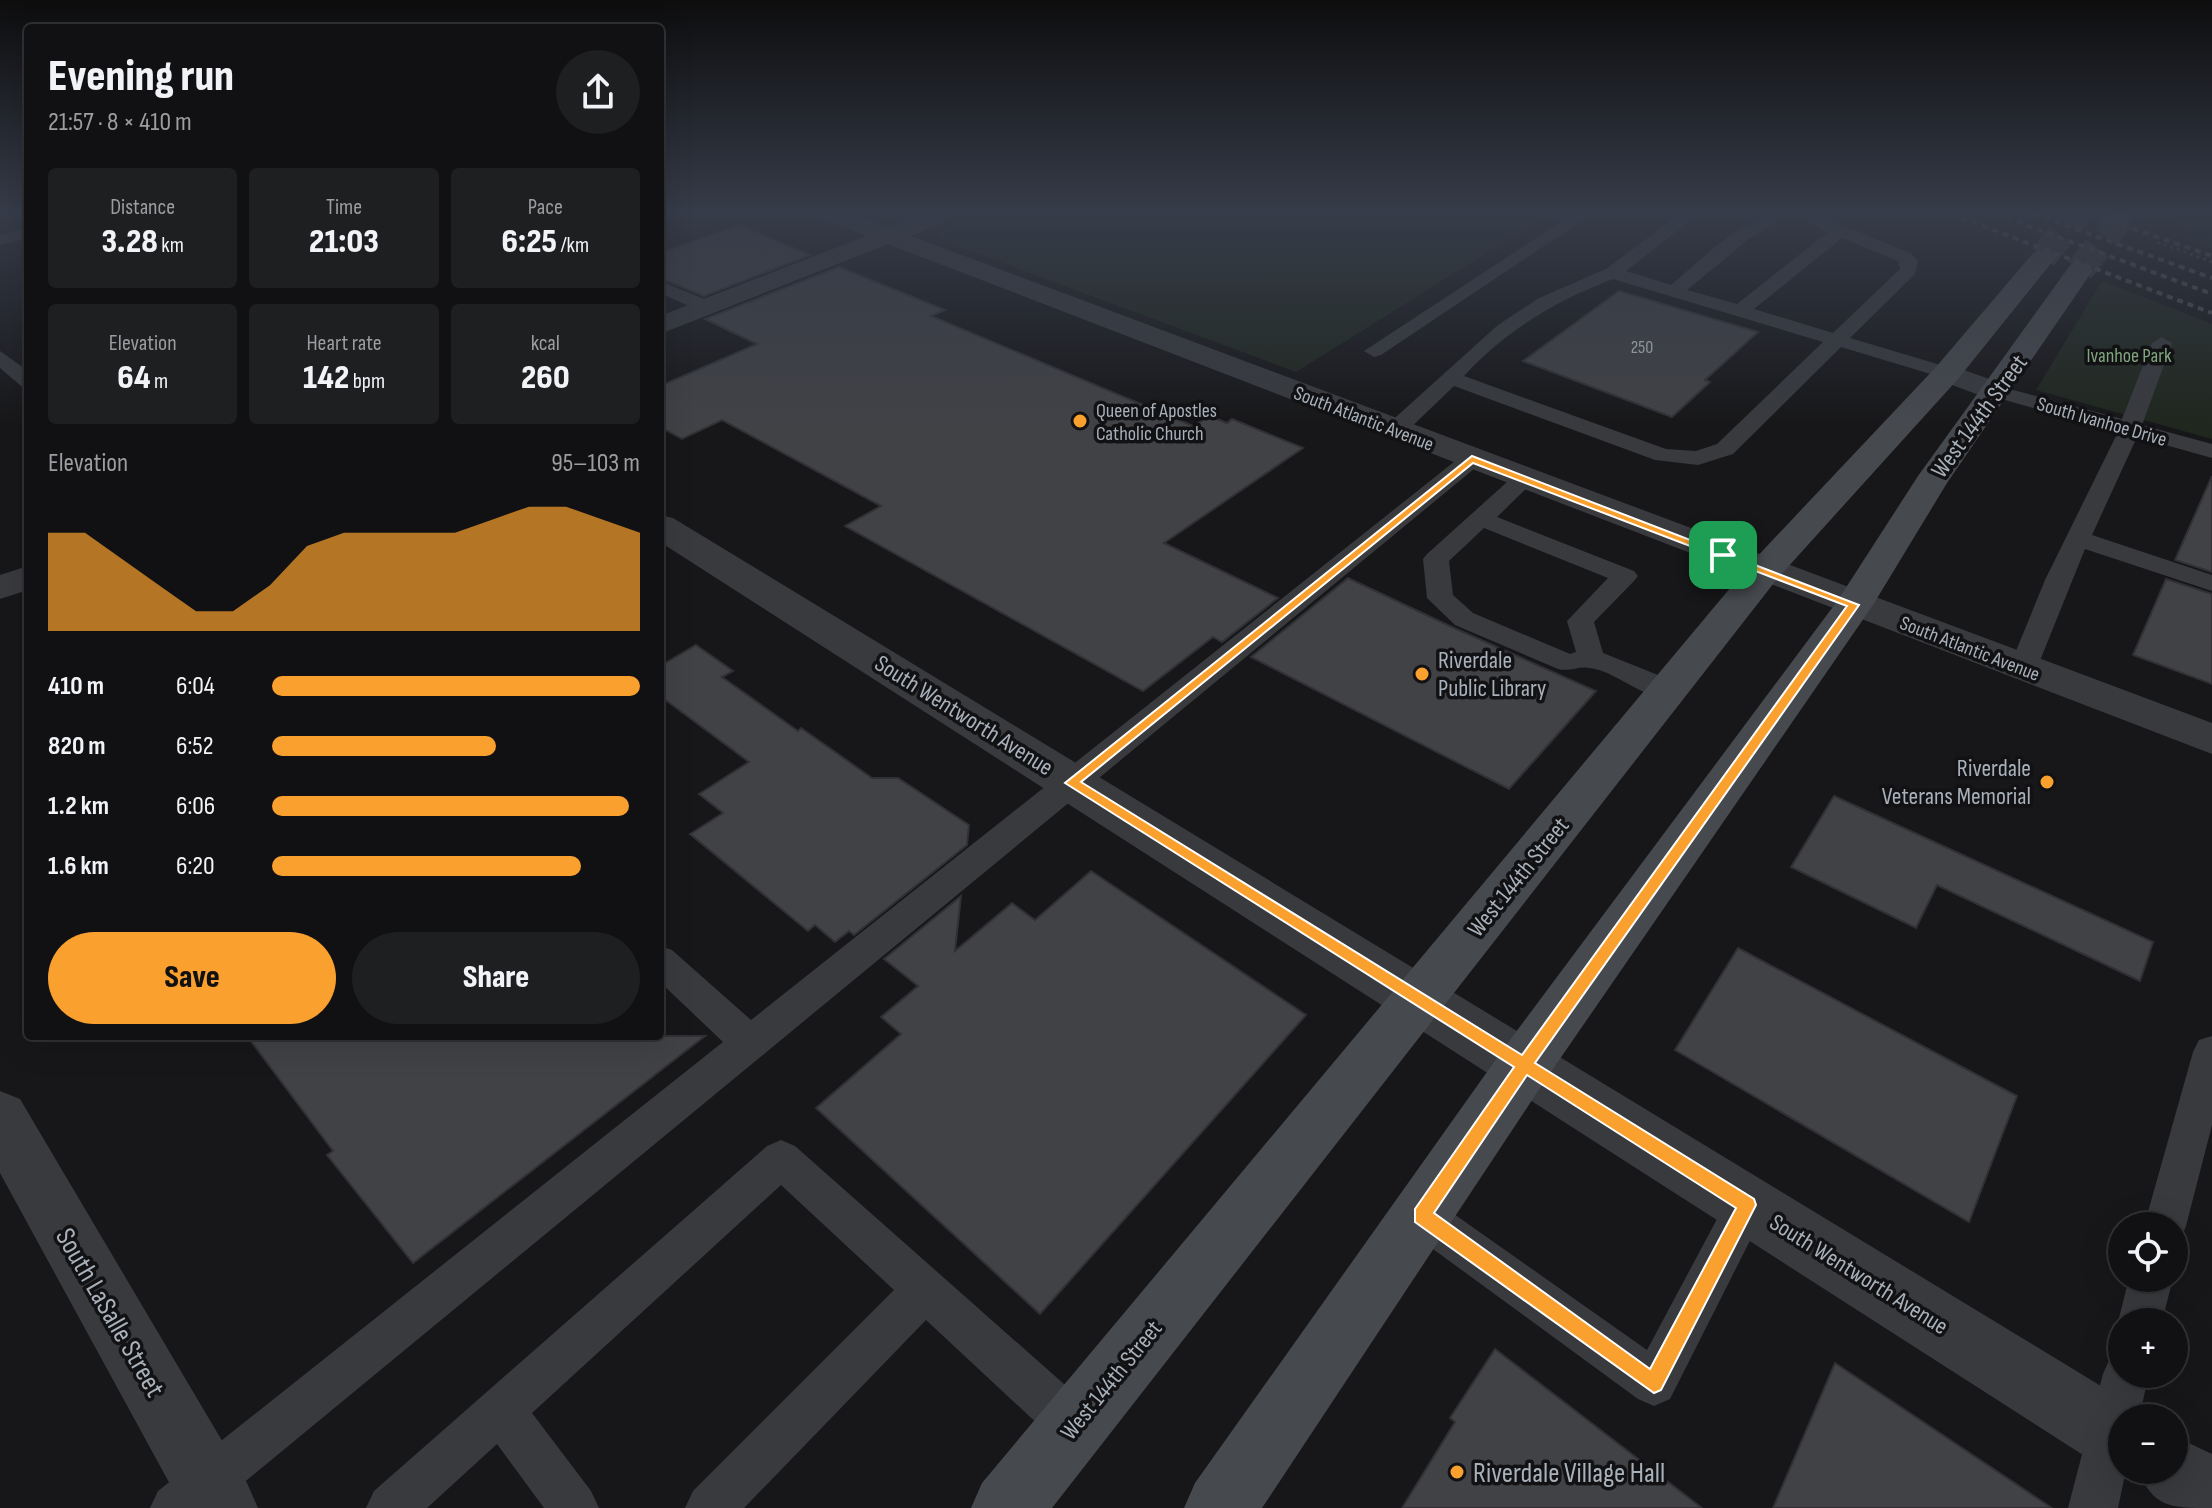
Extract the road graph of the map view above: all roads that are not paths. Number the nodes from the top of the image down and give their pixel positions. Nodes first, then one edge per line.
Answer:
1 (765, 284) edge
2 (1014, 284) edge
3 (1476, 284) edge
4 (1577, 284) edge
5 (1651, 284) edge
6 (1682, 284) edge
7 (1774, 284) edge
8 (1894, 284) edge
9 (2020, 284) tunnel mouth
10 (2070, 284) tunnel mouth
11 (664, 288) edge
12 (1674, 291) junction
13 (707, 307) junction
14 (1742, 310) junction
15 (664, 324) edge
16 (1838, 339) junction
17 (2162, 343) dead end
18 (1374, 351) dead end
19 (0, 357) edge
20 (1947, 373) junction
21 (24, 378) edge
22 (1451, 378) junction
23 (1998, 392) junction
24 (2130, 429) junction
25 (1395, 430) junction
26 (2212, 451) edge
27 (1472, 459) junction
28 (1524, 479) junction
29 (1479, 518) junction
30 (664, 528) edge
31 (2077, 538) junction
32 (1764, 571) junction
33 (24, 579) edge
34 (2212, 583) edge
35 (0, 588) edge
36 (1854, 605) junction
37 (1591, 658) junction
38 (2023, 668) junction
39 (1668, 690) junction
40 (2212, 739) edge
41 (1072, 783) junction
42 (664, 964) edge
43 (1420, 1000) junction
44 (750, 1043) junction
45 (2212, 1052) edge
46 (1524, 1065) junction
47 (0, 1117) edge
48 (1747, 1205) junction
49 (2169, 1212) edge
50 (1422, 1216) junction
51 (925, 1289) junction
52 (501, 1410) junction
53 (1074, 1425) junction
54 (2108, 1430) edge
55 (2108, 1460) edge
56 (2188, 1480) edge
57 (2212, 1495) edge
58 (201, 1499) edge
59 (391, 1508) edge
60 (574, 1508) edge
61 (710, 1508) edge
62 (1007, 1508) edge
63 (1220, 1508) edge
64 (2093, 1508) edge

1 - 13 street
2 - 25 street, South Atlantic Avenue
3 - 18 lane
4 - 22 lane
5 - 12 lane
6 - 12 lane
7 - 14 lane
8 - 16 lane
9 - 20 street, West 144th Street
10 - 23 street, West 144th Street
11 - 13 lane
12 - 14 lane
13 - 15 street
14 - 16 lane
16 - 20 lane
16 - 22 lane
17 - 24 lane
19 - 21 lane
20 - 23 street, South Ivanhoe Drive
20 - 32 street, West 144th Street
22 - 25 lane
23 - 24 lane, South Ivanhoe Drive
23 - 36 street, West 144th Street
24 - 26 lane, South Ivanhoe Drive
24 - 31 lane
25 - 27 street, South Atlantic Avenue
27 - 28 street, South Atlantic Avenue
27 - 41 lane
28 - 29 lane
28 - 32 street, South Atlantic Avenue
29 - 37 lane
29 - 37 lane
30 - 41 street, South Wentworth Avenue
31 - 34 lane
31 - 38 lane
32 - 36 street, South Atlantic Avenue
32 - 39 street, West 144th Street
33 - 35 street
36 - 38 street, South Atlantic Avenue
36 - 46 street, West 144th Street
37 - 39 lane
38 - 40 street, South Atlantic Avenue
39 - 43 street, West 144th Street
41 - 43 street, South Wentworth Avenue
41 - 44 lane
42 - 44 lane
43 - 46 street, South Wentworth Avenue
43 - 53 street, West 144th Street
44 - 58 lane
45 - 49 lane
46 - 48 street, South Wentworth Avenue
46 - 50 street, West 144th Street
47 - 58 street, South LaSalle Street
48 - 50 lane
48 - 54 street, South Wentworth Avenue
50 - 63 street, West 144th Street
51 - 52 lane
51 - 53 lane
51 - 61 lane
52 - 59 lane
52 - 60 lane
53 - 62 street, West 144th Street
55 - 64 lane
56 - 57 street

